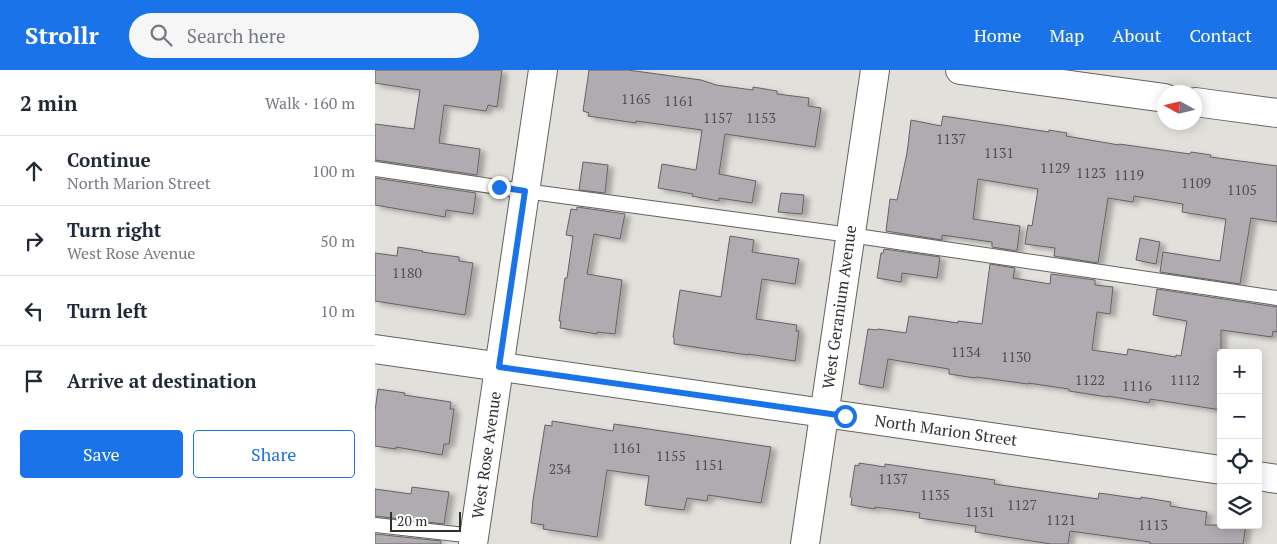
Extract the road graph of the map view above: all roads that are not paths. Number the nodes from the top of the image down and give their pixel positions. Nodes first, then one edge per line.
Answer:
1 (543, 70) edge
2 (875, 70) edge
3 (960, 70) edge
4 (1157, 97) edge
5 (1202, 103) edge
6 (1277, 114) edge
7 (375, 169) edge
8 (525, 191) junction
9 (850, 235) junction
10 (1277, 298) edge
11 (375, 349) edge
12 (499, 367) junction
13 (824, 412) junction
14 (1217, 469) edge
15 (1262, 476) edge
16 (1277, 478) edge
17 (375, 524) edge
18 (474, 540) edge
19 (805, 544) edge

1 - 8 street, West Rose Avenue
2 - 9 street, West Geranium Avenue
3 - 4 street
5 - 6 street
7 - 8 lane
8 - 9 lane
8 - 12 street, West Rose Avenue
9 - 10 lane
9 - 13 street, West Geranium Avenue
11 - 12 street, North Marion Street
12 - 13 street, North Marion Street
12 - 18 street, West Rose Avenue
13 - 14 street, North Marion Street
13 - 19 street, West Geranium Avenue
15 - 16 street
17 - 18 lane

